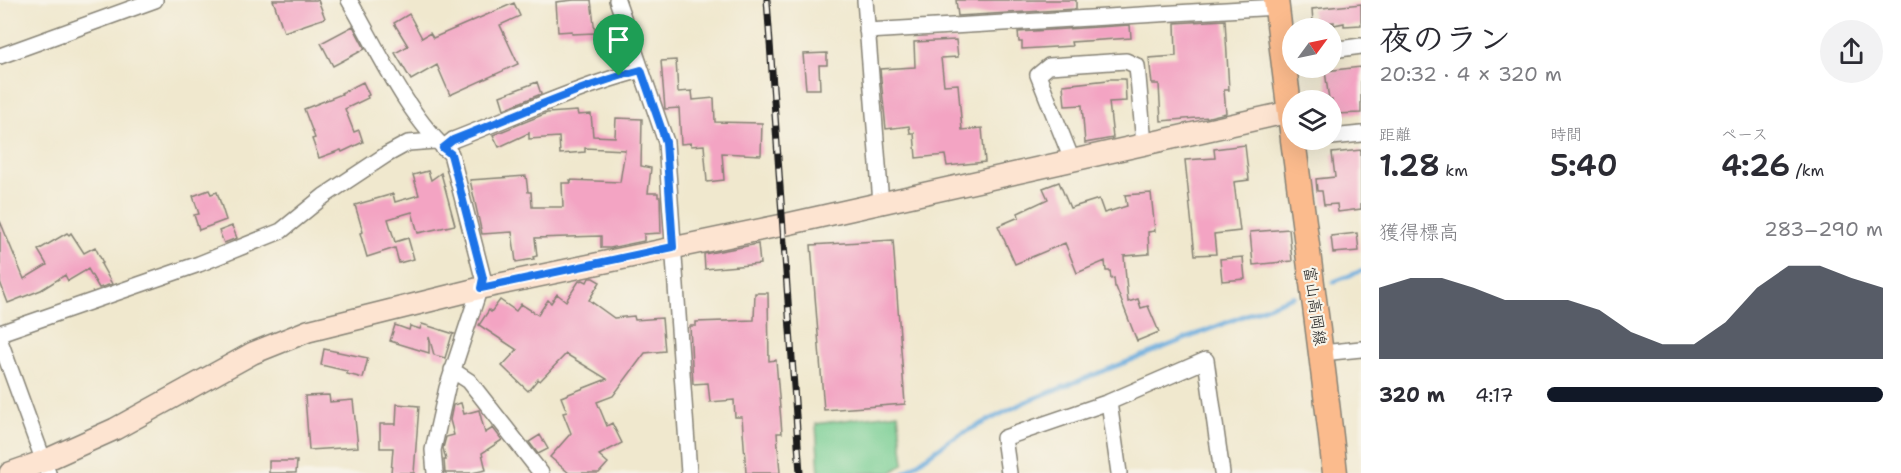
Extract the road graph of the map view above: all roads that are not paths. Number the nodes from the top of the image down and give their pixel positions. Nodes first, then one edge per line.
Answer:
1 (154, 0) edge
2 (349, 0) edge
3 (617, 0) edge
4 (865, 0) edge
5 (1276, 3) edge
6 (1282, 30) edge
7 (867, 31) junction
8 (1361, 46) edge
9 (1342, 49) edge
10 (0, 56) edge
11 (641, 70) junction
12 (1282, 114) edge
13 (1361, 134) edge
14 (1342, 137) edge
15 (439, 144) junction
16 (1144, 144) junction
17 (1300, 150) edge
18 (1072, 160) junction
19 (880, 203) junction
20 (673, 247) junction
21 (481, 288) junction
22 (0, 333) edge
23 (0, 341) edge
24 (1361, 348) edge
25 (1322, 353) junction
26 (453, 370) junction
27 (1109, 402) junction
28 (46, 467) edge
29 (10, 473) edge
30 (435, 473) edge
31 (541, 473) edge
32 (689, 473) edge
33 (1009, 473) edge
34 (1119, 473) edge
35 (1222, 473) edge
36 (1335, 473) edge

1 - 10 street
2 - 15 street
3 - 11 street
4 - 7 street
5 - 6 main road, 富山高岡線
5 - 7 street
7 - 19 street
8 - 9 street
11 - 15 street
11 - 20 street
12 - 16 street
13 - 14 street
15 - 21 street
15 - 22 street
16 - 18 street
16 - 18 street
17 - 25 main road, 富山高岡線
18 - 19 street
19 - 20 street
20 - 21 street
20 - 32 street
21 - 26 street
21 - 28 street
23 - 28 street
24 - 25 street
25 - 36 main road, 富山高岡線
26 - 30 street
26 - 31 street
27 - 33 street
27 - 34 street
27 - 35 street
28 - 29 street

